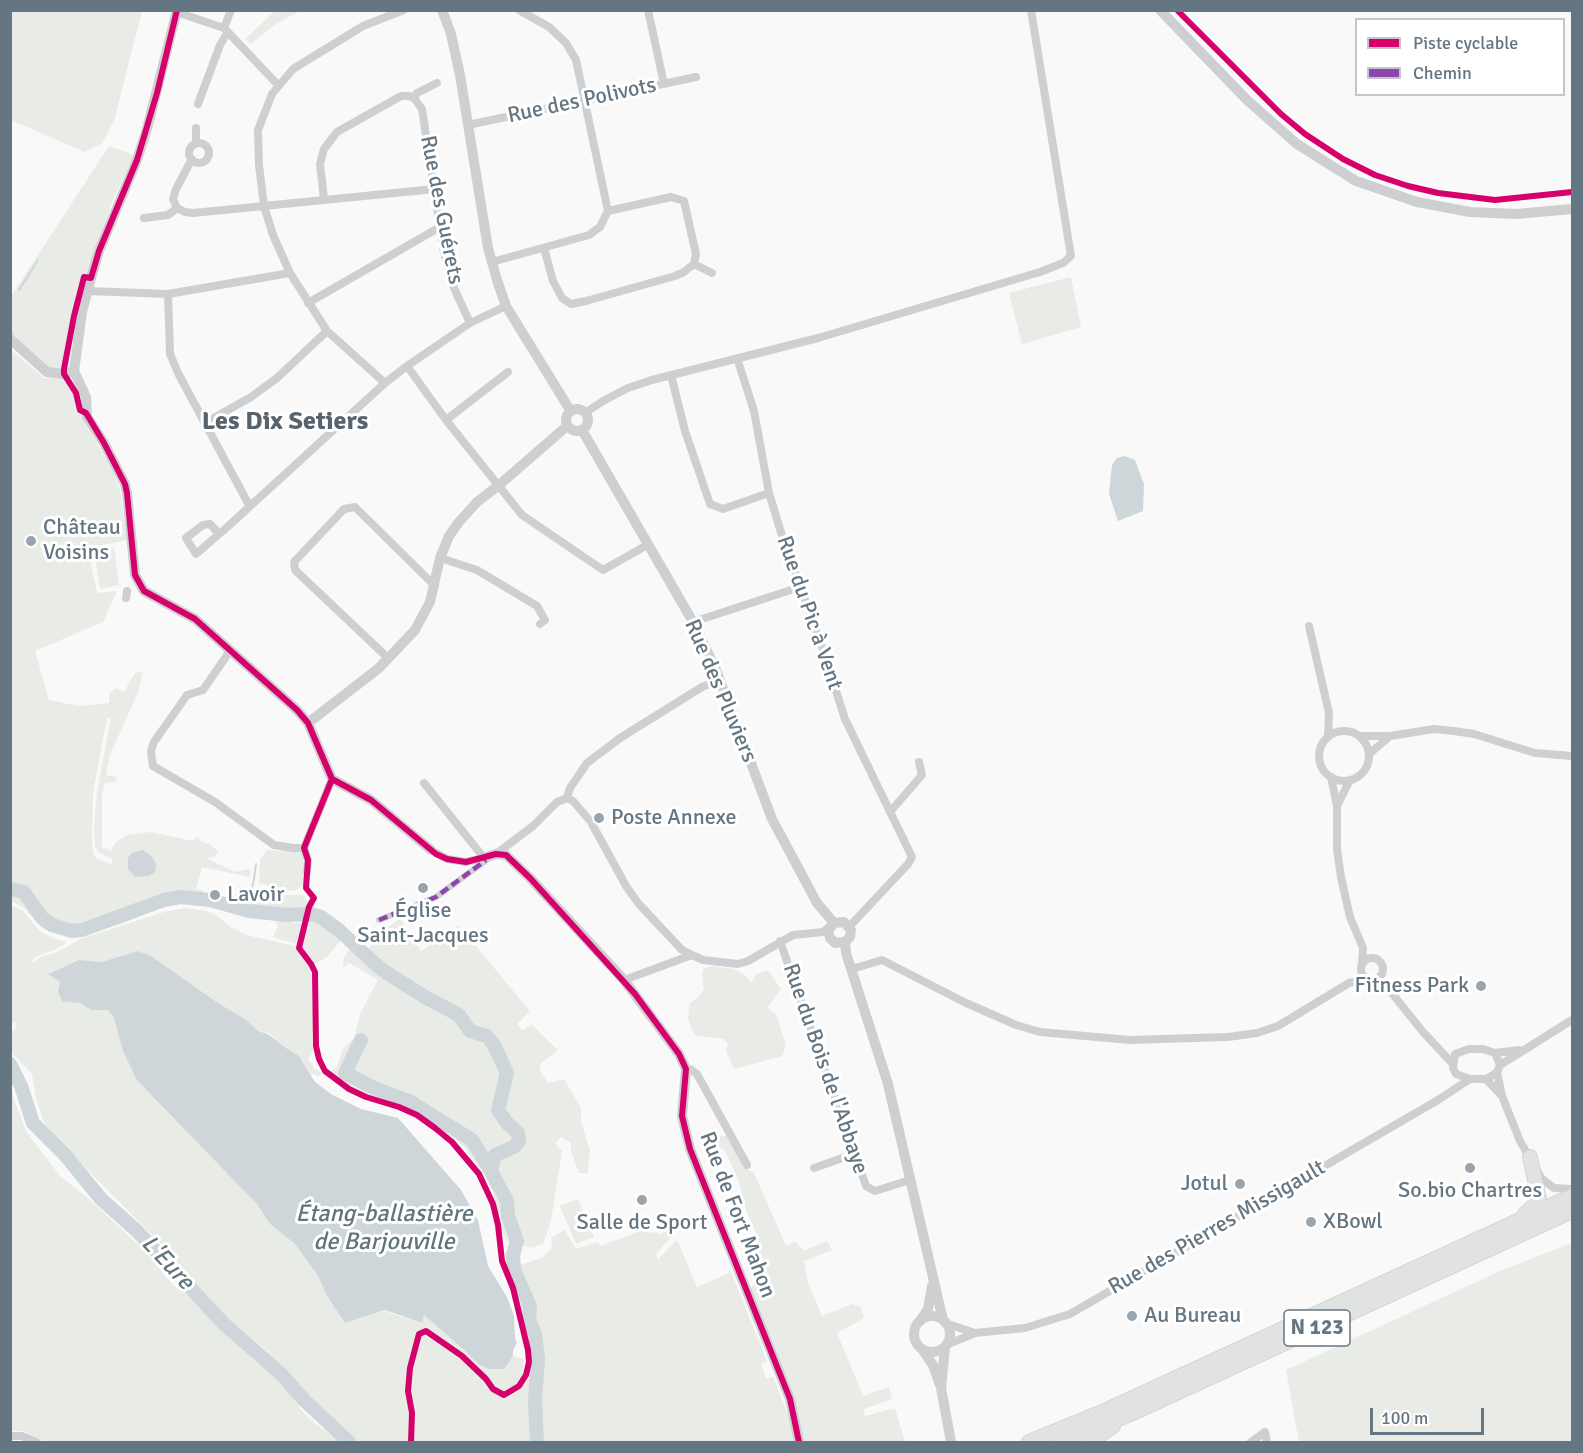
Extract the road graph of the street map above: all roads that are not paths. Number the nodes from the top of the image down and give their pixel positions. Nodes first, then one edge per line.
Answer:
1 (231, 10) edge
2 (404, 10) edge
3 (442, 10) edge
4 (519, 10) edge
5 (648, 10) edge
6 (1031, 10) edge
7 (1160, 10) edge
8 (176, 11) edge
9 (390, 12) edge
10 (226, 30) junction
11 (696, 77) dead end
12 (437, 83) dead end
13 (664, 84) junction
14 (278, 85) junction
15 (414, 98) junction
16 (586, 101) junction
17 (198, 104) dead end
18 (468, 124) junction
19 (196, 128) dead end
20 (196, 143) junction
21 (192, 159) junction
22 (435, 189) junction
23 (324, 199) junction
24 (264, 206) junction
25 (177, 208) junction
26 (1572, 209) edge
27 (608, 211) junction
28 (1540, 213) junction
29 (1572, 215) edge
30 (144, 218) dead end
31 (440, 227) junction
32 (543, 248) junction
33 (492, 262) junction
34 (694, 264) junction
35 (290, 273) junction
36 (712, 273) dead end
37 (87, 291) junction
38 (168, 294) junction
39 (308, 303) junction
40 (506, 306) junction
41 (470, 323) junction
42 (327, 331) junction
43 (10, 339) edge
44 (737, 358) junction
45 (407, 366) junction
46 (74, 371) junction
47 (508, 372) dead end
48 (670, 375) junction
49 (385, 383) junction
50 (570, 410) junction
51 (585, 413) junction
52 (446, 420) junction
53 (205, 423) junction
54 (567, 426) junction
55 (582, 430) junction
56 (498, 486) junction
57 (770, 493) junction
58 (249, 505) junction
59 (219, 534) junction
60 (649, 544) junction
61 (440, 558) junction
62 (435, 586) junction
63 (801, 587) junction
64 (693, 622) junction
65 (540, 624) dead end
66 (1309, 626) dead end
67 (230, 651) junction
68 (389, 659) junction
69 (720, 680) junction
70 (1329, 712) junction
71 (308, 723) junction
72 (1347, 731) junction
73 (1359, 736) junction
74 (1389, 736) junction
75 (1328, 737) junction
76 (1369, 754) junction
77 (1572, 756) edge
78 (919, 762) dead end
79 (1331, 777) junction
80 (332, 779) junction
81 (1350, 780) junction
82 (424, 783) dead end
83 (567, 798) junction
84 (1337, 806) junction
85 (890, 812) junction
86 (304, 848) junction
87 (431, 850) joint
88 (496, 854) junction
89 (484, 858) junction
90 (307, 872) dead end
91 (379, 920) dead end
92 (832, 925) junction
93 (849, 927) junction
94 (780, 941) junction
95 (845, 942) junction
96 (1363, 948) junction
97 (692, 955) junction
98 (1375, 958) junction
99 (1362, 966) junction
100 (852, 969) junction
101 (1383, 972) junction
102 (1371, 979) junction
103 (624, 980) junction
104 (1349, 983) junction
105 (1390, 992) junction
106 (1572, 1020) edge
107 (1434, 1043) junction
108 (1522, 1049) junction
109 (1458, 1052) junction
110 (1494, 1053) junction
111 (1452, 1063) junction
112 (1498, 1068) junction
113 (686, 1069) junction
114 (1456, 1074) junction
115 (1470, 1079) junction
116 (1486, 1079) junction
117 (1448, 1092) junction
118 (1502, 1096) junction
119 (854, 1154) junction
120 (1530, 1157) junction
121 (747, 1165) dead end
122 (814, 1168) dead end
123 (910, 1180) junction
124 (1572, 1189) edge
125 (1572, 1196) edge
126 (1572, 1211) edge
127 (1515, 1222) junction
128 (933, 1280) junction
129 (920, 1321) junction
130 (944, 1321) junction
131 (975, 1333) junction
132 (946, 1346) junction
133 (922, 1349) junction
134 (941, 1388) junction
135 (1135, 1412) junction
136 (10, 1436) edge
137 (36, 1443) edge
138 (799, 1443) edge
139 (951, 1443) edge
140 (1029, 1443) edge
141 (1060, 1443) edge
142 (1090, 1443) edge
143 (1251, 1443) edge
144 (1267, 1443) edge

1 - 10 street
2 - 9 street
3 - 18 street
4 - 16 street
5 - 13 street
6 - 44 street
7 - 28 street
8 - 10 street
8 - 37 street
9 - 14 street
10 - 14 street
10 - 17 street
11 - 13 street, Rue des Polivots
12 - 15 street
13 - 16 street, Rue des Polivots
14 - 24 street
15 - 22 street, Rue des Guérets
15 - 23 street
16 - 18 street, Rue des Polivots
16 - 27 street
18 - 33 street
19 - 20 street
20 - 21 street
20 - 21 street
21 - 25 street
22 - 23 street
22 - 31 street, Rue des Guérets
23 - 24 street
24 - 25 street
24 - 35 street
25 - 30 street
26 - 28 street
27 - 32 street
27 - 34 street
28 - 29 street
31 - 39 street
31 - 41 street, Rue des Guérets
32 - 33 street
32 - 34 street
33 - 40 street
34 - 36 street
35 - 38 street
35 - 39 street
37 - 38 street
37 - 46 street
38 - 53 street
39 - 42 street
40 - 41 street
40 - 50 street
41 - 45 street
42 - 49 street
42 - 53 street
43 - 46 street
44 - 48 street
44 - 57 street, Rue du Pic à Vent
45 - 49 street
45 - 52 street
46 - 67 street
47 - 52 street
48 - 51 street
48 - 57 street
49 - 58 street
50 - 51 street
50 - 54 street
51 - 55 street
52 - 56 street
53 - 58 street
54 - 55 street
54 - 56 street
55 - 60 street, Rue des Pluviers
56 - 60 street
56 - 61 street
57 - 63 street, Rue du Pic à Vent
58 - 59 street
59 - 59 street
60 - 64 street, Rue des Pluviers
61 - 62 street
61 - 65 street
62 - 68 street
62 - 68 street
63 - 64 street
63 - 85 street, Rue du Pic à Vent
64 - 69 street, Rue des Pluviers
66 - 70 street
67 - 71 street
67 - 86 street
68 - 71 street
69 - 83 street
69 - 92 street, Rue des Pluviers
70 - 72 street
70 - 75 street
71 - 80 street
72 - 73 street
72 - 75 street
73 - 74 street
73 - 76 street
74 - 76 street
74 - 77 street
75 - 79 street
76 - 81 street
78 - 85 street
79 - 81 street
79 - 84 street
80 - 86 street
80 - 87 street
81 - 84 street
82 - 89 street
83 - 88 street
83 - 97 street
84 - 96 street
85 - 93 street, Rue du Pic à Vent
86 - 90 street
87 - 89 street
88 - 89 street
88 - 91 street
88 - 103 street
92 - 93 street
92 - 94 street
92 - 95 street
93 - 95 street
94 - 97 street
94 - 119 street, Rue du Bois de l'Abbaye
95 - 100 street
96 - 98 street
96 - 99 street
97 - 103 street
98 - 99 street
98 - 101 street
99 - 102 street
99 - 104 street
100 - 104 street
100 - 123 street
101 - 102 street
101 - 105 street
102 - 104 street
102 - 105 street
103 - 113 street
105 - 107 street
106 - 108 street
107 - 109 street
107 - 111 street
108 - 110 street
108 - 112 street
109 - 110 street
109 - 111 street
110 - 112 street
111 - 114 street
112 - 116 street
112 - 118 street
113 - 121 street
113 - 138 street, Rue de Fort Mahon
114 - 115 street
114 - 117 street
115 - 116 street
115 - 117 street, Rue des Pierres Missigault
116 - 118 street
117 - 131 street, Rue des Pierres Missigault
118 - 120 street
119 - 122 street
119 - 123 street, Rue du Bois de l'Abbaye
120 - 124 street
120 - 127 main road
123 - 128 street
125 - 127 main road, N 123
126 - 135 main road, N 123
127 - 140 main road, N 123
128 - 129 street
128 - 130 street
129 - 130 street
129 - 133 street
130 - 131 street, Rue des Pierres Missigault
130 - 132 street
131 - 132 street, Rue des Pierres Missigault
132 - 133 street
132 - 134 street
133 - 134 street
134 - 139 street
135 - 141 main road, N 123
135 - 142 main road
136 - 137 street
143 - 144 street

